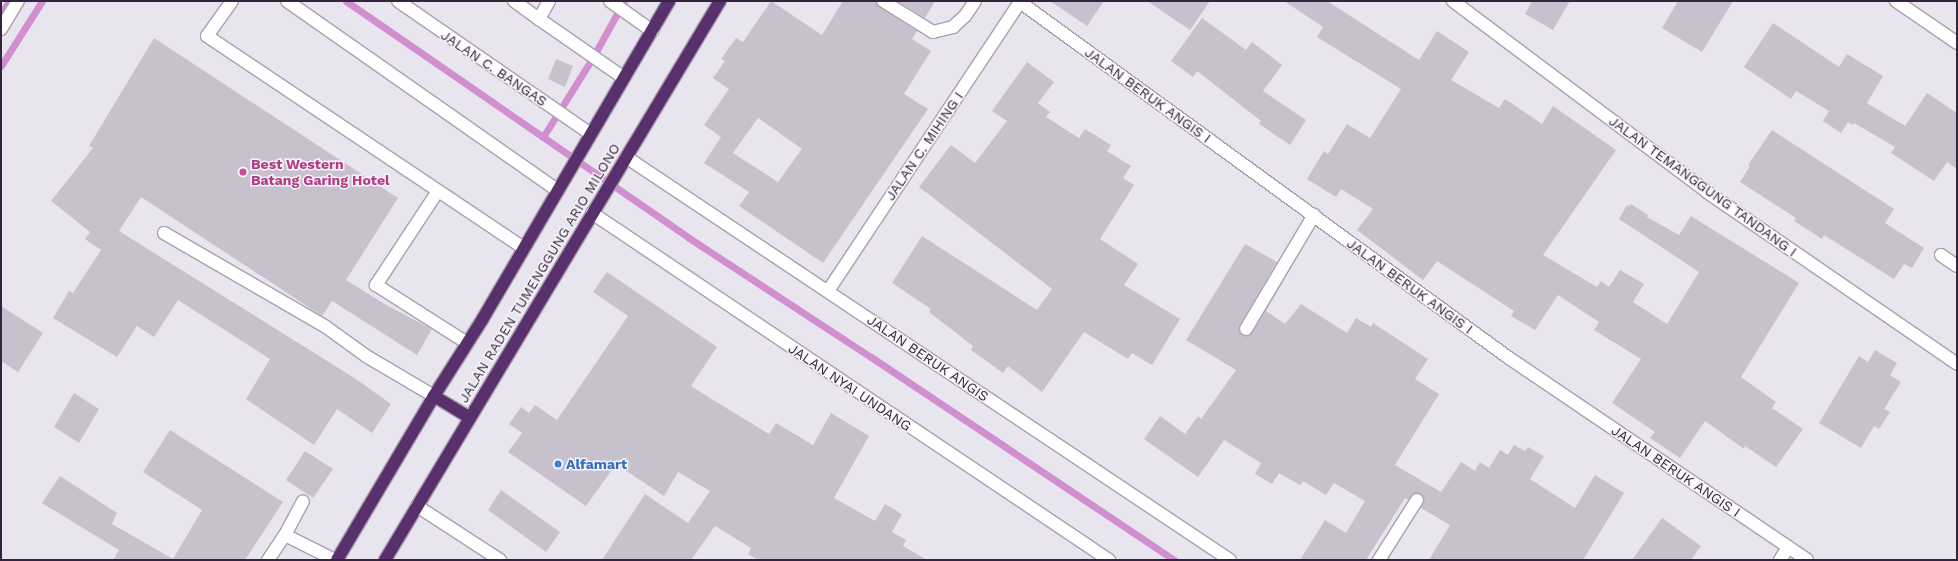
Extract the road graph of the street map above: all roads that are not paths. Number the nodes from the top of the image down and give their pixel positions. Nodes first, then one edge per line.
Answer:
1 (18, 1) edge
2 (232, 1) edge
3 (287, 1) edge
4 (398, 1) edge
5 (514, 1) edge
6 (549, 1) edge
7 (610, 1) edge
8 (669, 1) edge
9 (720, 1) edge
10 (883, 1) edge
11 (975, 1) edge
12 (1453, 1) edge
13 (1896, 1) edge
14 (1021, 2) edge
15 (539, 19) junction
16 (1, 29) edge
17 (652, 31) junction
18 (1957, 43) edge
19 (624, 78) junction
20 (591, 134) junction
21 (626, 157) junction
22 (557, 190) junction
23 (438, 191) junction
24 (592, 213) junction
25 (1314, 215) junction
26 (164, 233) dead end
27 (524, 248) junction
28 (1941, 255) dead end
29 (1957, 266) edge
30 (828, 291) junction
31 (1246, 329) dead end
32 (467, 343) junction
33 (1957, 364) edge
34 (434, 396) junction
35 (470, 418) junction
36 (1417, 500) dead end
37 (304, 501) dead end
38 (417, 506) junction
39 (285, 535) junction
40 (1788, 547) junction
41 (268, 560) edge
42 (336, 560) edge
43 (385, 560) edge
44 (500, 560) edge
45 (1109, 560) edge
46 (1230, 560) edge
47 (1379, 560) edge
48 (1780, 560) edge
49 (1807, 560) edge

1 - 16 street
2 - 23 street
3 - 22 street
4 - 20 street, JALAN C. BANGAS
5 - 15 street
6 - 15 street
7 - 17 street
8 - 17 highway, JALAN RADEN TUMENGGUNG ARIO MILONO
9 - 21 highway, JALAN RADEN TUMENGGUNG ARIO MILONO
10 - 11 street
12 - 33 street, JALAN TEMANGGUNG TANDANG I
13 - 18 street
14 - 25 street, JALAN BERUK ANGIS I
14 - 30 street, JALAN C. MIHING I
15 - 19 street
17 - 19 highway, JALAN RADEN TUMENGGUNG ARIO MILONO
19 - 20 highway, JALAN RADEN TUMENGGUNG ARIO MILONO
20 - 22 highway, JALAN RADEN TUMENGGUNG ARIO MILONO
21 - 24 highway, JALAN RADEN TUMENGGUNG ARIO MILONO
21 - 30 street, JALAN BERUK ANGIS
22 - 27 highway, JALAN RADEN TUMENGGUNG ARIO MILONO
23 - 27 street
23 - 32 street
24 - 35 highway, JALAN RADEN TUMENGGUNG ARIO MILONO
24 - 45 street, JALAN NYAI UNDANG
25 - 31 street
25 - 40 street, JALAN BERUK ANGIS I
26 - 34 street
27 - 32 highway, JALAN RADEN TUMENGGUNG ARIO MILONO
28 - 29 street
30 - 46 street, JALAN BERUK ANGIS
32 - 34 highway, JALAN RADEN TUMENGGUNG ARIO MILONO
34 - 35 highway
34 - 42 highway, JALAN RADEN TUMENGGUNG ARIO MILONO
35 - 38 highway, JALAN RADEN TUMENGGUNG ARIO MILONO
36 - 47 street
37 - 39 street
38 - 43 highway, JALAN RADEN TUMENGGUNG ARIO MILONO
38 - 44 street
39 - 41 street
39 - 42 street
40 - 48 street
40 - 49 street, JALAN BERUK ANGIS I

